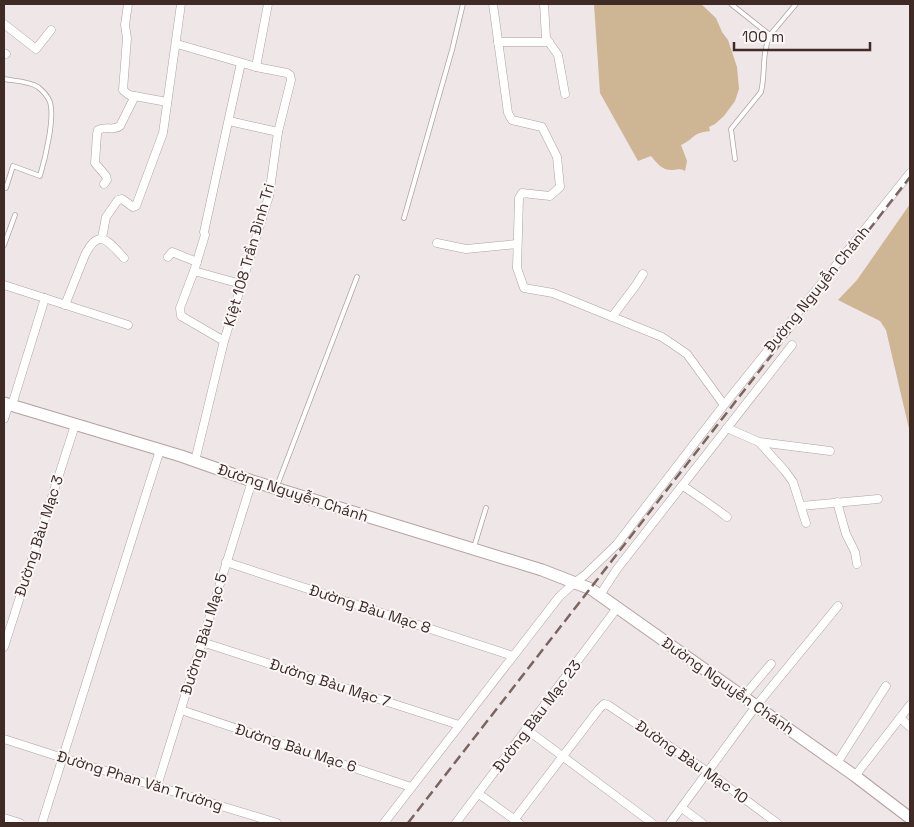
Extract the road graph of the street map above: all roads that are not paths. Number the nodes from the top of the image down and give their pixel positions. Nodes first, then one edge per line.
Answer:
1 (128, 4) edge
2 (181, 4) edge
3 (268, 4) edge
4 (463, 4) edge
5 (493, 4) edge
6 (544, 4) edge
7 (731, 4) edge
8 (796, 4) edge
9 (4, 24) edge
10 (51, 30) dead end
11 (770, 35) junction
12 (498, 42) junction
13 (549, 42) junction
14 (177, 44) junction
15 (242, 63) junction
16 (256, 67) junction
17 (4, 79) edge
18 (565, 94) dead end
19 (135, 96) junction
20 (167, 102) junction
21 (229, 121) junction
22 (278, 132) junction
23 (735, 158) dead end
24 (910, 173) edge
25 (104, 184) dead end
26 (6, 188) dead end
27 (15, 216) dead end
28 (404, 218) dead end
29 (102, 238) junction
30 (437, 244) dead end
31 (517, 244) junction
32 (4, 245) edge
33 (168, 257) dead end
34 (124, 258) dead end
35 (197, 262) junction
36 (194, 271) junction
37 (643, 274) dead end
38 (357, 277) dead end
39 (242, 284) junction
40 (4, 285) edge
41 (45, 298) junction
42 (65, 305) junction
43 (612, 317) junction
44 (128, 325) dead end
45 (224, 341) junction
46 (792, 345) dead end
47 (8, 404) edge
48 (724, 404) junction
49 (4, 419) edge
50 (75, 425) junction
51 (726, 428) junction
52 (759, 442) junction
53 (160, 450) junction
54 (830, 451) dead end
55 (195, 460) junction
56 (252, 481) junction
57 (683, 486) junction
58 (277, 488) junction
59 (878, 499) dead end
60 (837, 502) junction
61 (801, 506) junction
62 (486, 508) dead end
63 (727, 517) dead end
64 (806, 523) dead end
65 (473, 549) junction
66 (226, 562) junction
67 (857, 564) dead end
68 (574, 583) junction
69 (600, 595) junction
70 (838, 606) dead end
71 (617, 608) junction
72 (202, 642) junction
73 (4, 647) edge
74 (513, 656) junction
75 (771, 664) dead end
76 (886, 686) dead end
77 (743, 697) junction
78 (910, 705) edge
79 (756, 706) junction
80 (181, 710) junction
81 (900, 718) junction
82 (459, 725) junction
83 (910, 726) edge
84 (526, 729) junction
85 (4, 739) edge
86 (562, 756) junction
87 (63, 758) junction
88 (837, 763) junction
89 (708, 772) junction
90 (855, 776) junction
91 (157, 786) junction
92 (411, 787) junction
93 (479, 794) junction
94 (682, 808) junction
95 (4, 818) edge
96 (910, 818) edge
97 (517, 821) edge
98 (20, 823) edge
99 (42, 823) edge
100 (277, 823) edge
101 (384, 823) edge
102 (456, 823) edge
103 (652, 823) edge
104 (670, 823) edge
105 (702, 823) edge
106 (777, 823) edge

1 - 19 street
2 - 14 street
3 - 16 street
4 - 28 lane
5 - 12 street
6 - 13 street
7 - 11 lane
8 - 11 lane
9 - 10 street
11 - 23 lane
12 - 13 street
12 - 31 street
13 - 18 street
14 - 15 street, Kiệt 108 Trần Đình Tri
14 - 20 street
15 - 16 street, Kiệt 108 Trần Đình Tri
15 - 21 street
16 - 22 street, Kiệt 108 Trần Đình Tri
17 - 26 lane
19 - 20 street
19 - 25 street
20 - 29 street
21 - 22 street
21 - 35 street
22 - 39 street, Kiệt 108 Trần Đình Tri
24 - 48 street, Đường Nguyễn Chánh
27 - 32 lane
29 - 34 street
29 - 42 street
30 - 31 street
31 - 43 street
33 - 35 street
35 - 36 street
36 - 39 street
36 - 45 street
37 - 43 street
38 - 58 lane
39 - 45 street, Kiệt 108 Trần Đình Tri
40 - 41 street
41 - 42 street
41 - 47 street
42 - 44 street
43 - 48 street
45 - 55 street, Kiệt 108 Trần Đình Tri
46 - 51 street, Đường Nguyễn Chánh
47 - 49 street
47 - 50 street, Đường Nguyễn Chánh
48 - 68 street, Đường Nguyễn Chánh
50 - 53 street, Đường Nguyễn Chánh
50 - 73 street, Đường Bàu Mạc 3
51 - 52 street
51 - 57 street, Đường Nguyễn Chánh
52 - 54 street
52 - 61 street
53 - 55 street, Đường Nguyễn Chánh
53 - 87 street
55 - 56 street, Đường Nguyễn Chánh
56 - 58 street, Đường Nguyễn Chánh
56 - 66 street, Đường Bàu Mạc 5
57 - 63 street
57 - 69 street, Đường Nguyễn Chánh
58 - 65 street, Đường Nguyễn Chánh
59 - 60 street
60 - 61 street
60 - 67 street
61 - 64 street
62 - 65 lane
65 - 68 street, Đường Nguyễn Chánh
66 - 72 street, Đường Bàu Mạc 5
66 - 74 street, Đường Bàu Mạc 8
68 - 69 street, Đường Nguyễn Chánh
68 - 74 street
69 - 71 street, Đường Nguyễn Chánh
70 - 79 street
71 - 77 street, Đường Nguyễn Chánh
71 - 84 street, Đường Bàu Mạc 23
72 - 80 street, Đường Bàu Mạc 5
72 - 82 street, Đường Bàu Mạc 7
74 - 82 street
75 - 77 street
76 - 88 street
77 - 79 street, Đường Nguyễn Chánh
78 - 81 street
79 - 88 street, Đường Nguyễn Chánh
79 - 89 street
80 - 91 street, Đường Bàu Mạc 5
80 - 92 street, Đường Bàu Mạc 6
81 - 83 street
81 - 90 street
82 - 92 street
84 - 86 street
84 - 93 street, Đường Bàu Mạc 23
85 - 87 street, Đường Phan Văn Trường
86 - 89 street, Đường Bàu Mạc 10
86 - 97 street
86 - 103 street
87 - 91 street, Đường Phan Văn Trường
87 - 99 street
88 - 90 street, Đường Nguyễn Chánh
89 - 94 street
89 - 106 street, Đường Bàu Mạc 10
90 - 96 street, Đường Nguyễn Chánh
91 - 100 street, Đường Phan Văn Trường
92 - 101 street
93 - 97 street
93 - 102 street, Đường Bàu Mạc 23
94 - 104 street
94 - 105 street
95 - 98 street

